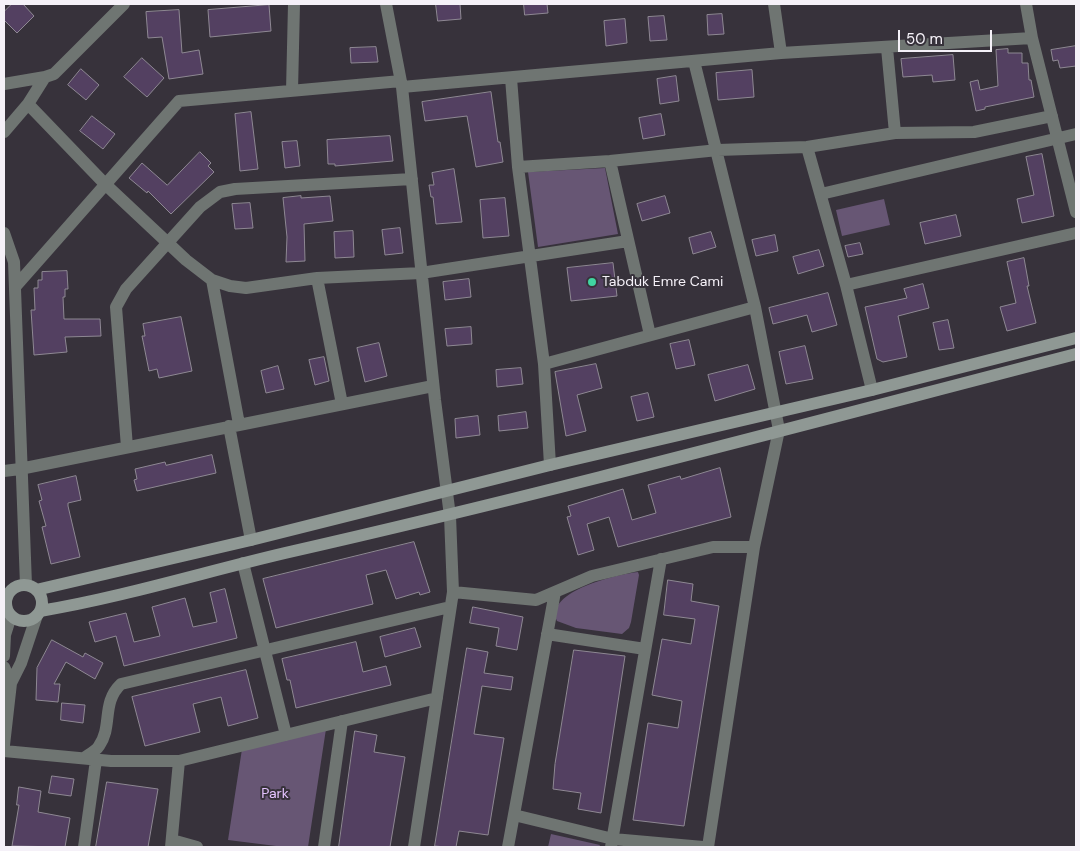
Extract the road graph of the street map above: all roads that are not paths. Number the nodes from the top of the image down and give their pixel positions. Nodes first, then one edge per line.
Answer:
1 (124, 4) edge
2 (294, 4) edge
3 (386, 4) edge
4 (774, 4) edge
5 (1026, 4) edge
6 (1032, 38) junction
7 (887, 48) junction
8 (781, 53) junction
9 (694, 61) junction
10 (45, 78) junction
11 (511, 78) junction
12 (4, 84) edge
13 (402, 84) junction
14 (292, 91) junction
15 (28, 104) junction
16 (1052, 116) junction
17 (4, 132) edge
18 (895, 132) junction
19 (1076, 134) edge
20 (1057, 139) junction
21 (807, 147) junction
22 (718, 150) junction
23 (610, 161) junction
24 (518, 167) junction
25 (412, 179) junction
26 (105, 184) junction
27 (821, 194) junction
28 (1076, 212) edge
29 (4, 232) edge
30 (1076, 233) edge
31 (628, 241) junction
32 (169, 244) junction
33 (530, 256) junction
34 (421, 273) junction
35 (317, 278) junction
36 (212, 280) junction
37 (846, 285) junction
38 (11, 293) edge
39 (754, 307) junction
40 (650, 335) junction
41 (1076, 338) edge
42 (1076, 354) edge
43 (544, 364) junction
44 (433, 386) junction
45 (872, 390) junction
46 (342, 404) junction
47 (774, 411) junction
48 (234, 425) junction
49 (779, 430) junction
50 (127, 447) junction
51 (550, 465) junction
52 (20, 469) junction
53 (4, 471) edge
54 (446, 491) junction
55 (450, 516) junction
56 (252, 540) junction
57 (754, 547) junction
58 (661, 559) junction
59 (243, 563) junction
60 (31, 587) junction
61 (7, 591) edge
62 (453, 592) junction
63 (555, 592) junction
64 (450, 608) junction
65 (38, 613) junction
66 (8, 614) edge
67 (547, 634) junction
68 (645, 649) junction
69 (266, 650) junction
70 (4, 656) edge
71 (4, 668) edge
72 (11, 683) junction
73 (437, 698) junction
74 (342, 721) junction
75 (5, 722) edge
76 (286, 735) junction
77 (4, 745) edge
78 (4, 751) edge
79 (90, 759) junction
80 (179, 761) junction
81 (514, 815) junction
82 (612, 843) edge
83 (172, 844) edge
84 (84, 847) edge
85 (197, 847) edge
86 (324, 847) edge
87 (414, 847) edge
88 (508, 847) edge
89 (703, 847) edge
90 (708, 847) edge

1 - 10 street
2 - 14 street
3 - 13 street
4 - 8 street
5 - 6 street
6 - 7 street
6 - 16 street
7 - 8 street
7 - 18 street
8 - 9 street
9 - 11 street
9 - 22 street
10 - 12 street
10 - 15 street
11 - 13 street
11 - 24 street
13 - 14 street
13 - 25 street
14 - 26 street
15 - 17 street
15 - 26 street
16 - 18 street
16 - 20 street
18 - 21 street
19 - 20 street
20 - 27 street
20 - 28 street
21 - 22 street
21 - 27 street
22 - 23 street
22 - 39 street
23 - 24 street
23 - 31 street
24 - 33 street
25 - 32 street
25 - 34 street
26 - 32 street
26 - 38 street
27 - 37 street
29 - 38 street
30 - 37 street
31 - 33 street
31 - 40 street
32 - 36 street
32 - 50 street
33 - 34 street
33 - 43 street
34 - 35 street
34 - 44 street
35 - 36 street
35 - 46 street
36 - 48 street
37 - 45 street
38 - 52 street
39 - 40 street
39 - 47 street
40 - 43 street
41 - 45 street
42 - 49 street
43 - 51 street
44 - 46 street
44 - 54 street
45 - 47 street
46 - 48 street
47 - 49 street
47 - 51 street
48 - 50 street
48 - 56 street
49 - 55 street
49 - 57 street
50 - 52 street
51 - 54 street
52 - 53 street
52 - 60 street
54 - 55 street
54 - 56 street
55 - 59 street
55 - 62 street
56 - 60 street
57 - 58 street
57 - 90 street
58 - 63 street
58 - 68 street
59 - 65 street
59 - 69 street
60 - 61 street
60 - 65 street
61 - 66 street
62 - 63 street
62 - 64 street
63 - 67 street
64 - 69 street
64 - 73 street
65 - 66 street
65 - 72 street
66 - 70 street
67 - 68 street
67 - 81 street
68 - 82 street
69 - 76 street
69 - 79 street
71 - 72 street
72 - 75 street
73 - 74 street
73 - 87 street
74 - 76 street
74 - 86 street
75 - 77 street
76 - 80 street
78 - 79 street
79 - 80 street
79 - 84 street
80 - 83 street
81 - 82 street
81 - 88 street
82 - 89 street
83 - 85 street

